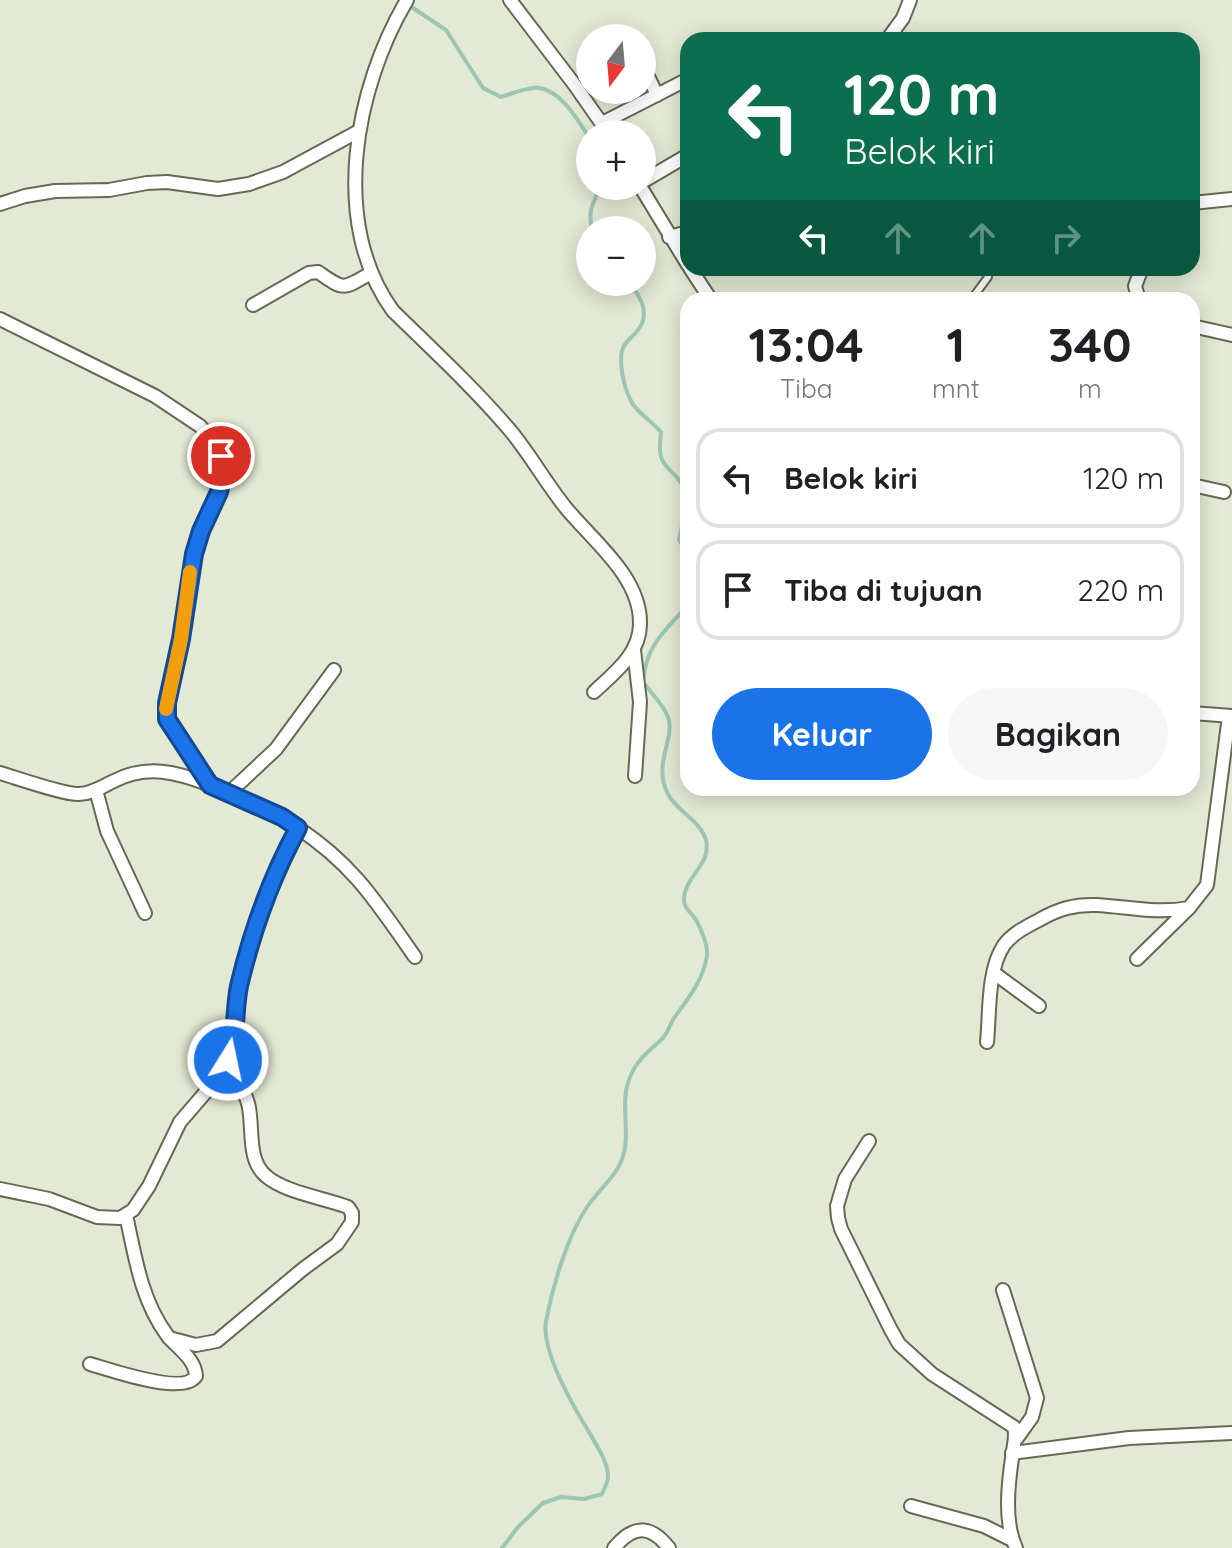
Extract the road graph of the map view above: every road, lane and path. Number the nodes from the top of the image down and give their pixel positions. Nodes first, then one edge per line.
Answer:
1 (407, 0) edge
2 (510, 0) edge
3 (910, 0) edge
4 (894, 32) edge
5 (680, 83) edge
6 (657, 95) joint
7 (598, 120) edge
8 (619, 120) edge
9 (359, 131) junction
10 (680, 160) edge
11 (656, 175) edge
12 (1232, 199) edge
13 (649, 200) edge
14 (1200, 202) edge
15 (0, 204) edge
16 (680, 234) edge
17 (669, 237) junction
18 (680, 254) edge
19 (371, 273) junction
20 (988, 277) dead end
21 (977, 292) edge
22 (253, 305) dead end
23 (0, 319) edge
24 (1200, 328) edge
25 (1232, 335) edge
26 (1200, 487) edge
27 (1224, 492) dead end
28 (634, 650) junction
29 (334, 670) dead end
30 (594, 692) dead end
31 (1200, 714) edge
32 (1231, 716) edge
33 (0, 773) edge
34 (635, 776) dead end
35 (1227, 784) edge
36 (210, 785) junction
37 (96, 790) junction
38 (230, 792) junction
39 (298, 828) junction
40 (1189, 908) junction
41 (145, 913) dead end
42 (415, 957) dead end
43 (1137, 959) dead end
44 (994, 973) junction
45 (1039, 1006) dead end
46 (987, 1042) dead end
47 (217, 1079) junction
48 (869, 1141) dead end
49 (0, 1189) edge
50 (126, 1215) junction
51 (1003, 1290) dead end
52 (169, 1338) junction
53 (90, 1364) dead end
54 (1232, 1433) edge
55 (1017, 1438) junction
56 (1012, 1453) junction
57 (911, 1506) dead end
58 (1014, 1544) edge
59 (614, 1548) edge
60 (669, 1548) edge

1 - 9 street
2 - 7 street
3 - 4 street
5 - 6 street
6 - 8 street
9 - 15 street
9 - 19 street
10 - 11 street
12 - 14 street
13 - 17 street
16 - 17 street
17 - 18 street
19 - 22 street
19 - 28 street
20 - 21 lane
23 - 36 street
24 - 25 street
26 - 27 street
28 - 30 street
28 - 34 street
29 - 38 street
31 - 32 street
32 - 35 street
33 - 37 street
35 - 40 street
36 - 37 street
36 - 38 street
37 - 41 street
38 - 39 street
39 - 42 street
39 - 47 street
40 - 43 street
40 - 44 street
44 - 45 street
44 - 46 street
47 - 50 street
47 - 52 street
48 - 55 street
49 - 50 street
50 - 52 street
51 - 55 street
52 - 53 street
54 - 56 street
55 - 56 street
56 - 58 street
57 - 58 street
59 - 60 street

